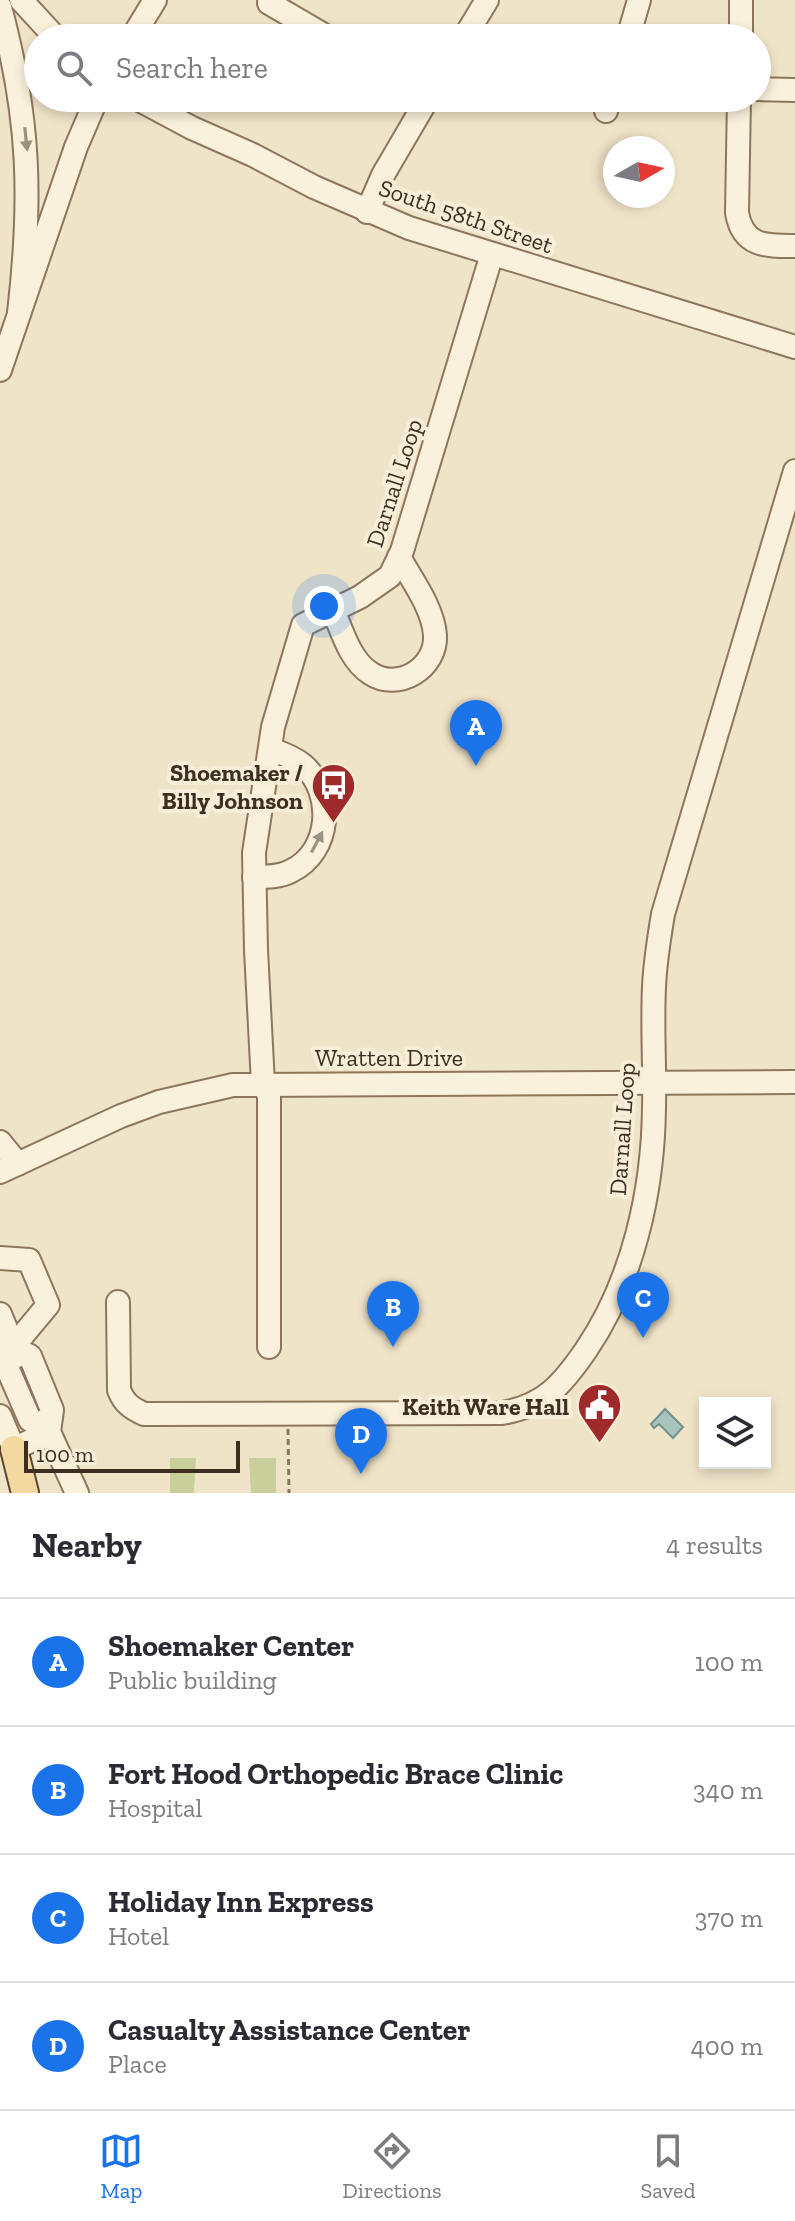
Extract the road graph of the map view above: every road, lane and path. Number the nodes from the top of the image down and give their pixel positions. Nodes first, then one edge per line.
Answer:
1 (21, 0) edge
2 (155, 0) edge
3 (487, 0) edge
4 (639, 0) edge
5 (741, 0) edge
6 (269, 3) dead end
7 (0, 7) edge
8 (43, 24) edge
9 (140, 24) edge
10 (305, 24) edge
11 (472, 24) edge
12 (632, 24) edge
13 (741, 24) edge
14 (771, 89) edge
15 (795, 90) edge
16 (91, 112) edge
17 (162, 112) edge
18 (420, 112) edge
19 (739, 112) edge
20 (367, 212) junction
21 (795, 246) edge
22 (492, 254) junction
23 (19, 313) junction
24 (795, 347) edge
25 (0, 370) edge
26 (795, 471) edge
27 (399, 557) junction
28 (333, 610) junction
29 (271, 738) junction
30 (254, 877) junction
31 (654, 1082) junction
32 (795, 1082) edge
33 (263, 1084) junction
34 (0, 1142) edge
35 (9, 1168) edge
36 (0, 1258) edge
37 (118, 1302) dead end
38 (0, 1314) edge
39 (269, 1347) dead end
40 (7, 1350) edge
41 (288, 1414) junction
42 (0, 1416) edge
43 (49, 1432) junction
44 (14, 1449) junction
45 (25, 1493) edge
46 (77, 1493) edge
47 (289, 1493) edge

1 - 8 street
2 - 9 street
3 - 11 street
4 - 12 street
5 - 13 street
6 - 10 street
7 -> 23 street
14 - 15 street
16 - 23 street
17 - 20 street, South 58th Street
18 - 20 street
19 - 21 street
20 - 22 street, South 58th Street
22 - 24 street, South 58th Street
22 - 27 street, Darnall Loop
23 - 25 street
26 - 31 street, Darnall Loop
27 - 28 street, Darnall Loop
27 - 28 street
28 - 29 street, Darnall Loop
29 - 30 street, Darnall Loop
30 -> 29 street
30 - 33 street, Darnall Loop
31 - 32 street, Wratten Drive
31 - 33 street, Wratten Drive
31 - 41 street, Darnall Loop
33 - 35 street, Wratten Drive
33 - 39 street, Darnall Loop
34 - 35 street
36 - 40 street
37 - 41 street, Darnall Loop
38 - 40 street
40 - 43 street
41 - 47 path
42 - 44 street
43 - 44 street
43 - 46 street
44 - 45 main road

